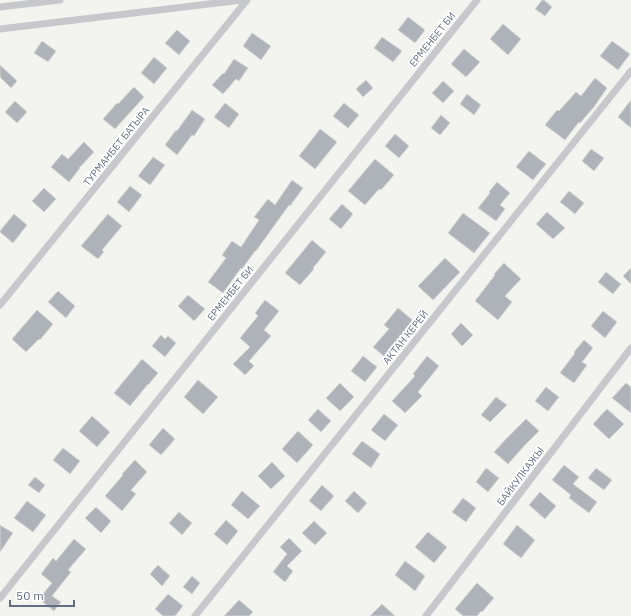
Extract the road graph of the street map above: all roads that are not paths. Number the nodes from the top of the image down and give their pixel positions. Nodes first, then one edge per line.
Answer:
1 (60, 0) edge
2 (242, 0) edge
3 (247, 0) edge
4 (477, 0) edge
5 (0, 7) edge
6 (0, 29) edge
7 (631, 70) edge
8 (0, 305) edge
9 (631, 348) edge
10 (0, 598) edge
11 (195, 616) edge
12 (426, 616) edge

1 - 5 street
2 - 6 street
3 - 8 street, ТУРМАНБЕТ БАТЫРА
4 - 10 street, ЕРМЕНБЕТ БИ
7 - 11 street, АКТАН КЕРЕЙ
9 - 12 street, БАЙКУЛКАЖЫ

